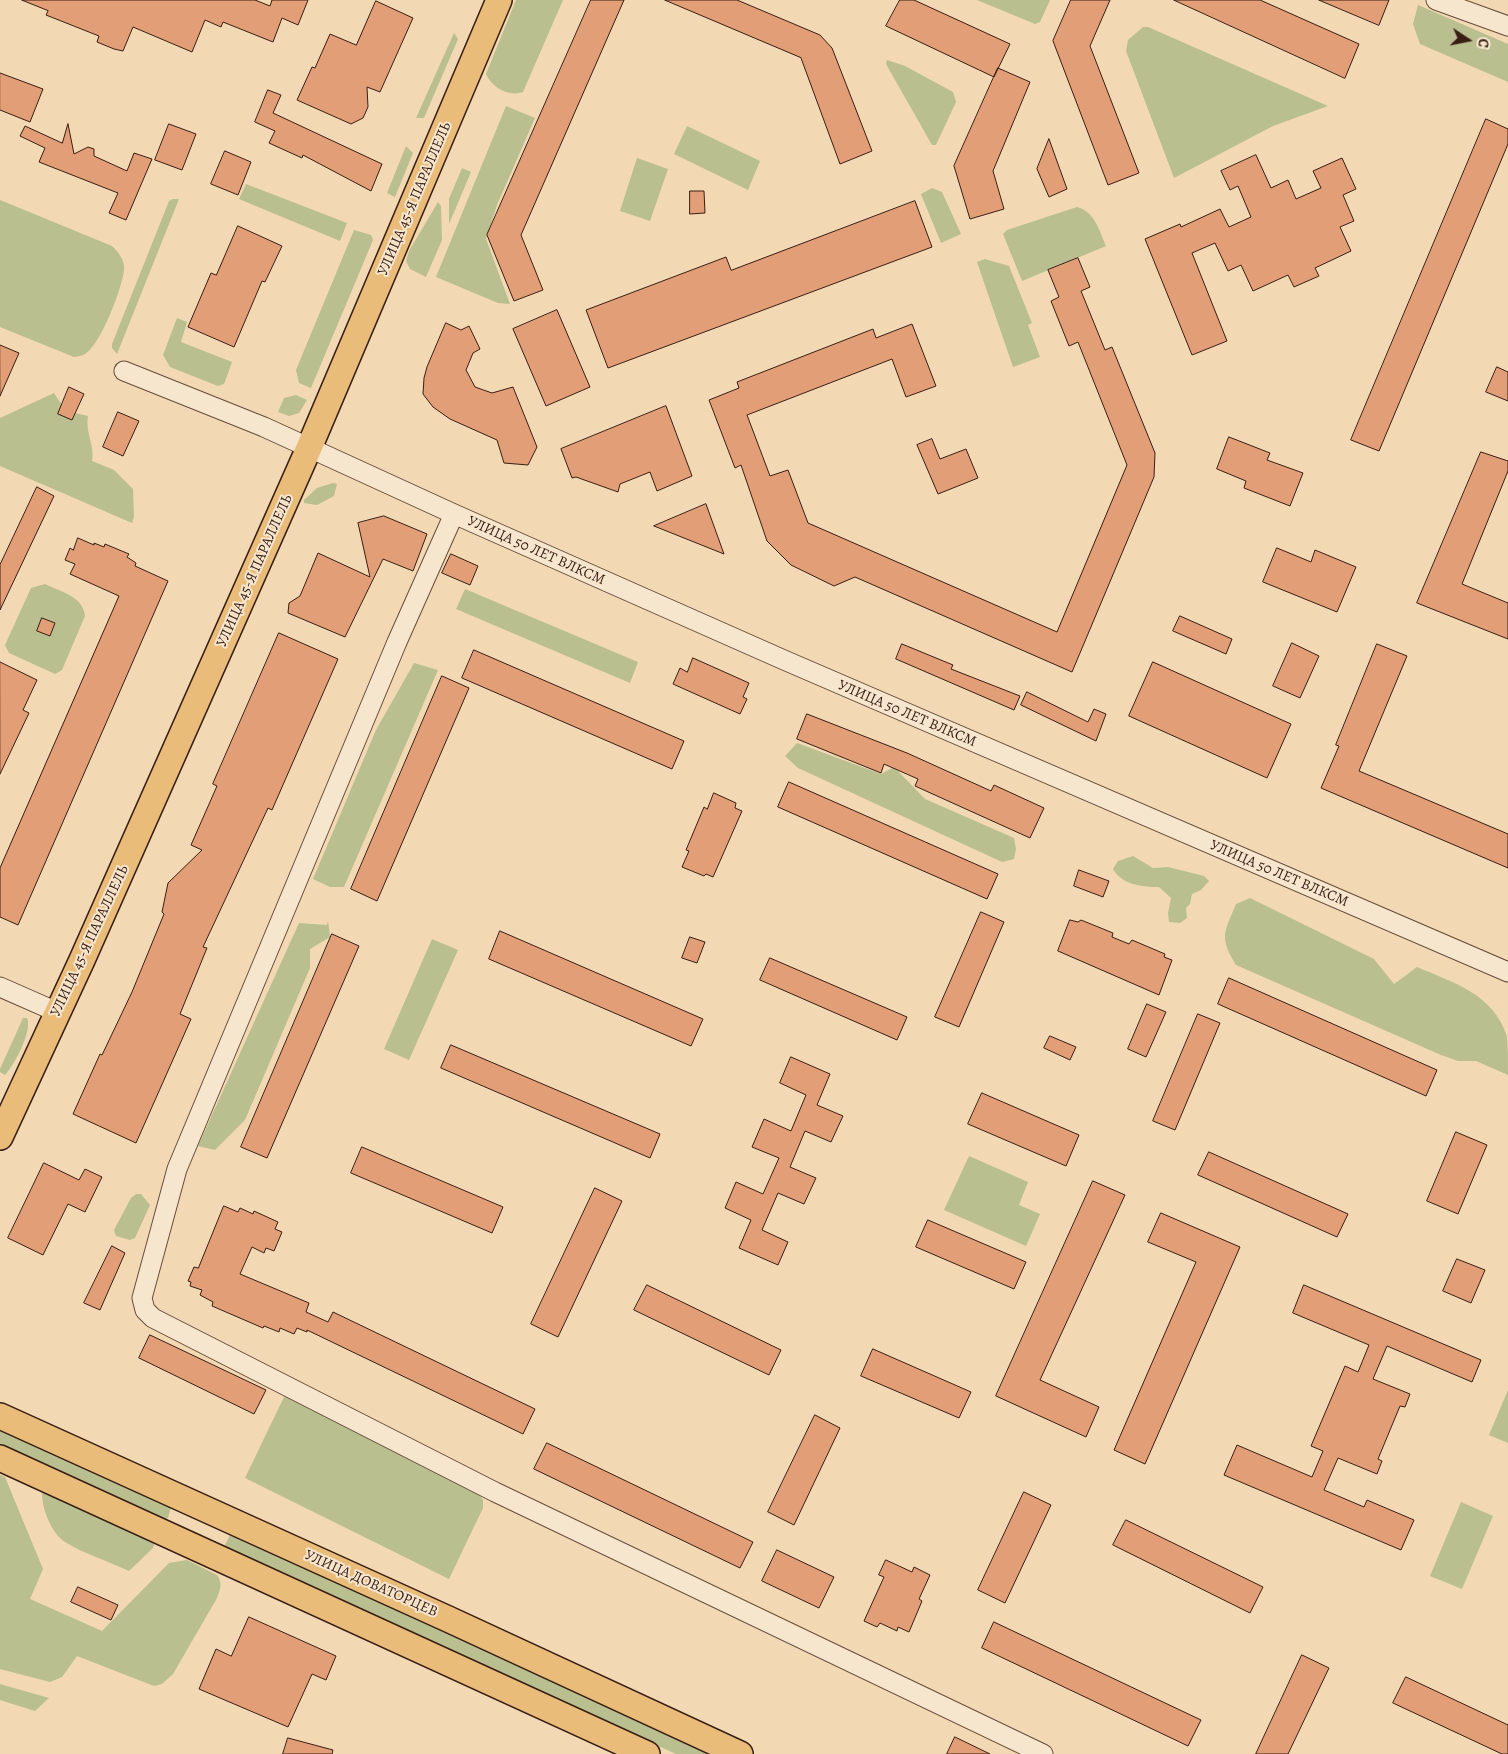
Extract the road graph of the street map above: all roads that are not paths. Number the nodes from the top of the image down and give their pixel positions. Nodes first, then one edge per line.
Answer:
1 (498, 0) edge
2 (1436, 0) edge
3 (1508, 26) edge
4 (124, 371) dead end
5 (309, 448) junction
6 (454, 514) junction
7 (1508, 972) edge
8 (0, 987) edge
9 (57, 1012) junction
10 (0, 1137) edge
11 (0, 1416) edge
12 (0, 1458) edge
13 (647, 1754) edge
14 (740, 1754) edge
15 (1043, 1754) edge

1 - 5 main road, УЛИЦА 45-Я ПАРАЛЛЕЛЬ
2 - 3 street
4 - 5 street, УЛИЦА 50 ЛЕТ ВЛКСМ
5 - 6 street, УЛИЦА 50 ЛЕТ ВЛКСМ
5 - 9 main road, УЛИЦА 45-Я ПАРАЛЛЕЛЬ
6 - 7 street, УЛИЦА 50 ЛЕТ ВЛКСМ
6 - 15 street
8 - 9 street
9 - 10 main road, УЛИЦА 45-Я ПАРАЛЛЕЛЬ
11 - 14 main road, УЛИЦА ДОВАТОРЦЕВ
12 - 13 main road

